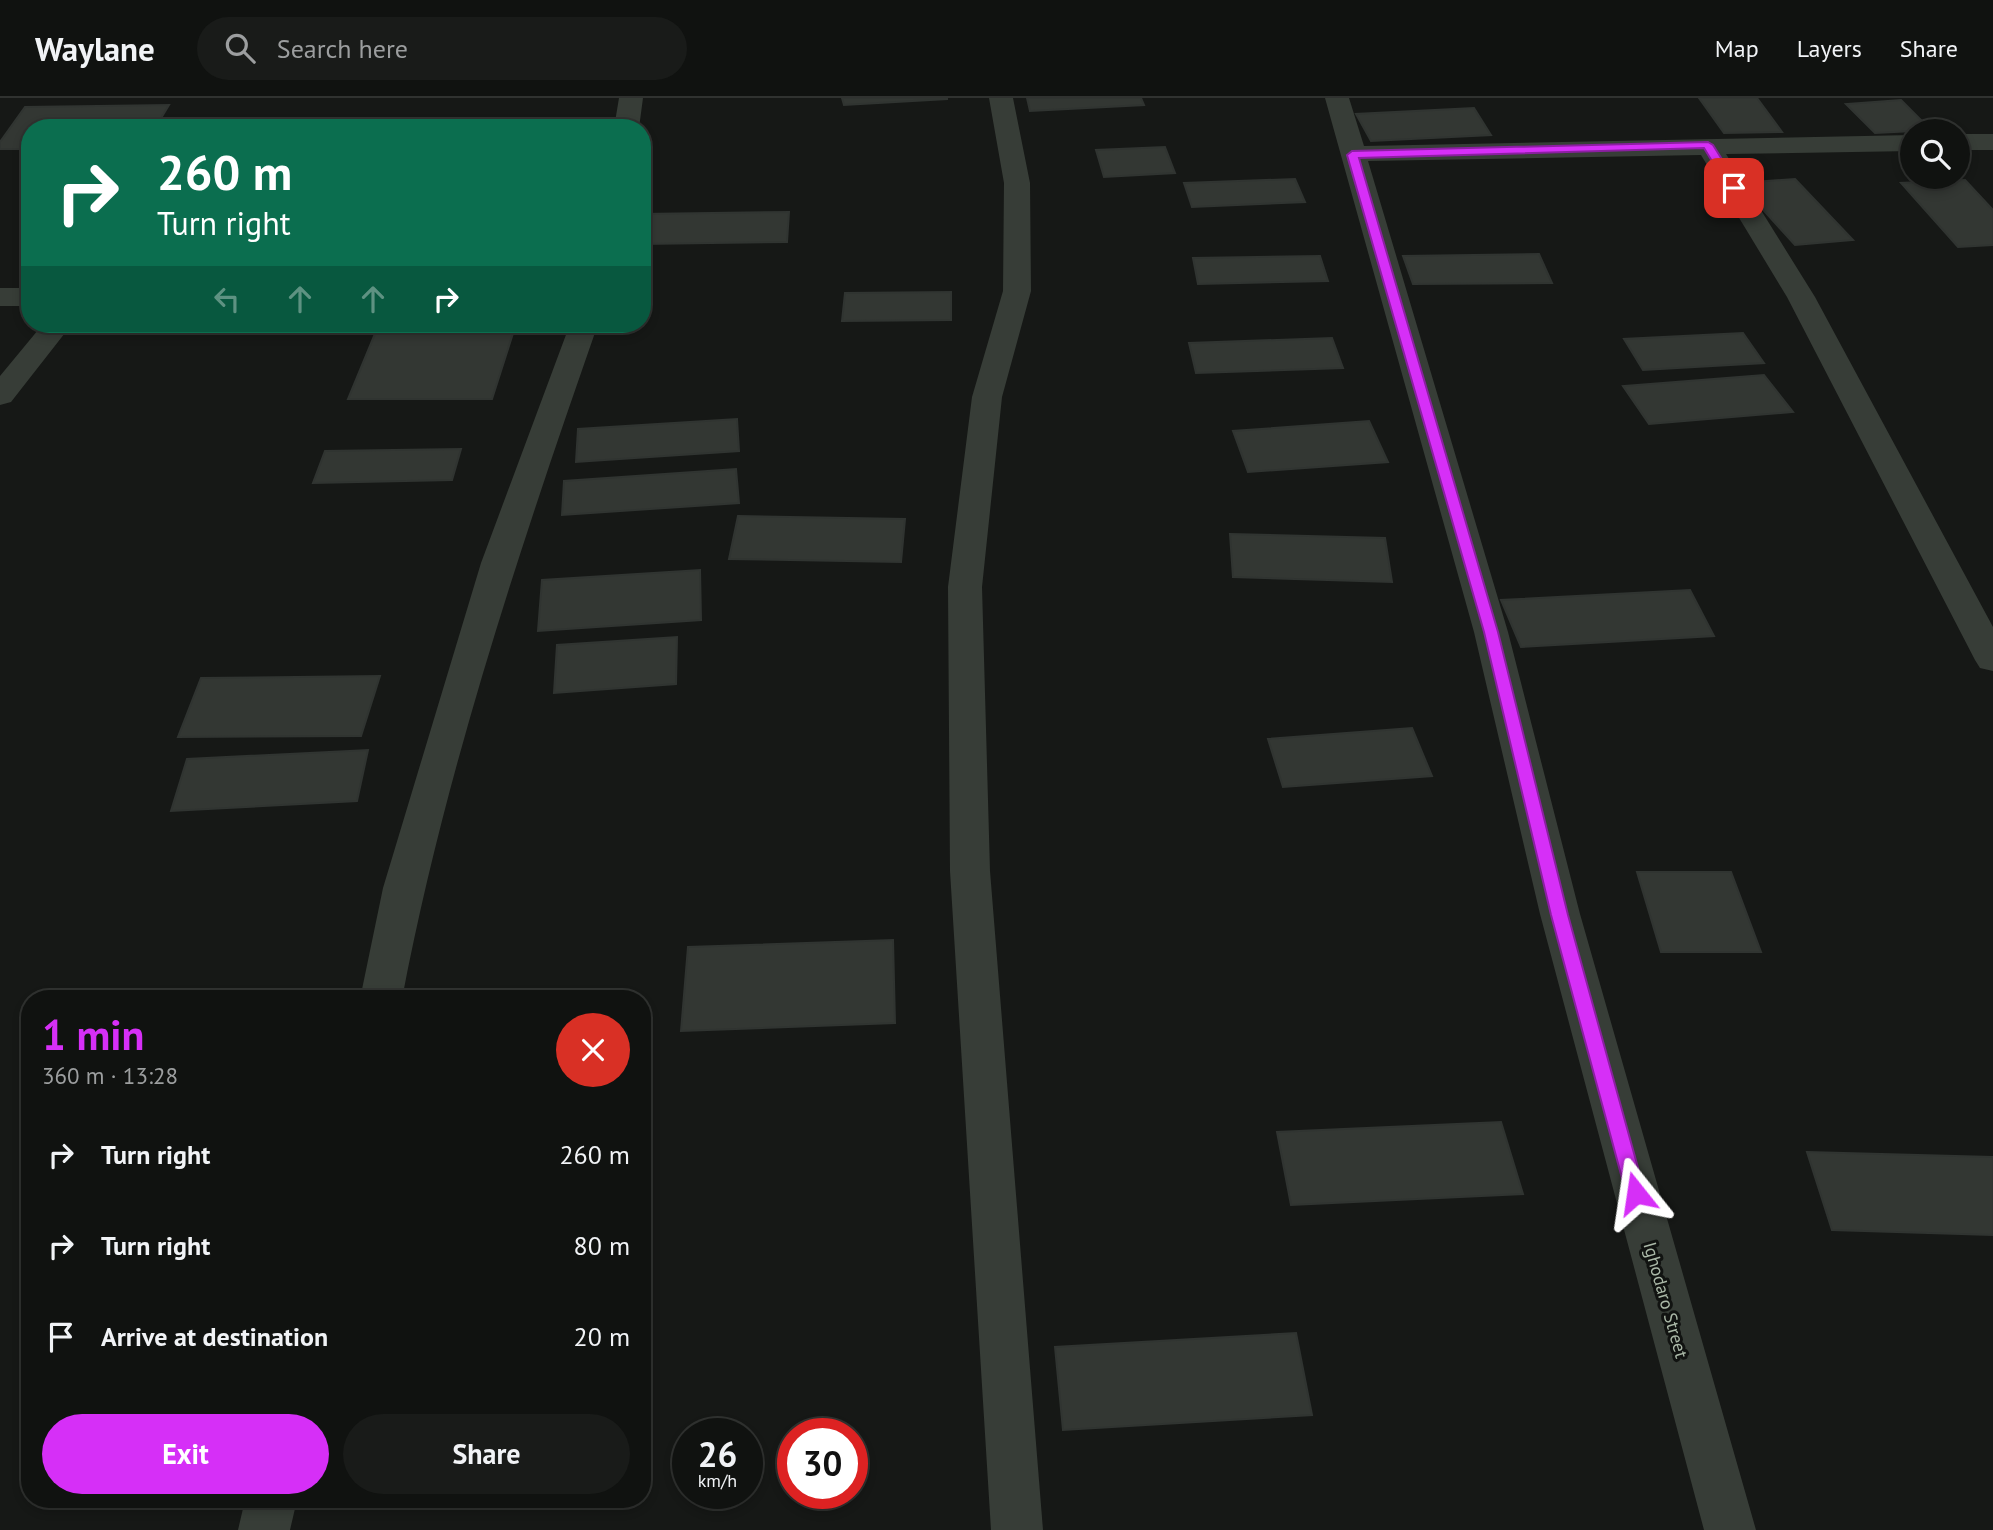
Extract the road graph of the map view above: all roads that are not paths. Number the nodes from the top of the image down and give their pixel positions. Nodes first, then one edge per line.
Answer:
1 (631, 98) edge
2 (1001, 98) edge
3 (1337, 98) edge
4 (628, 119) edge
5 (1970, 142) edge
6 (1993, 142) edge
7 (1900, 143) edge
8 (1708, 145) junction
9 (1352, 155) junction
10 (21, 296) edge
11 (0, 297) edge
12 (51, 333) edge
13 (581, 333) edge
14 (0, 396) edge
15 (1993, 659) edge
16 (383, 990) edge
17 (269, 1508) edge
18 (264, 1530) edge
19 (1017, 1530) edge
20 (1730, 1530) edge

1 - 4 street
2 - 19 street
3 - 9 street, Ighodaro Street
5 - 6 street
7 - 8 street
8 - 9 street
8 - 15 street
9 - 20 street, Ighodaro Street
10 - 11 street
12 - 14 street
13 - 16 street
17 - 18 street

